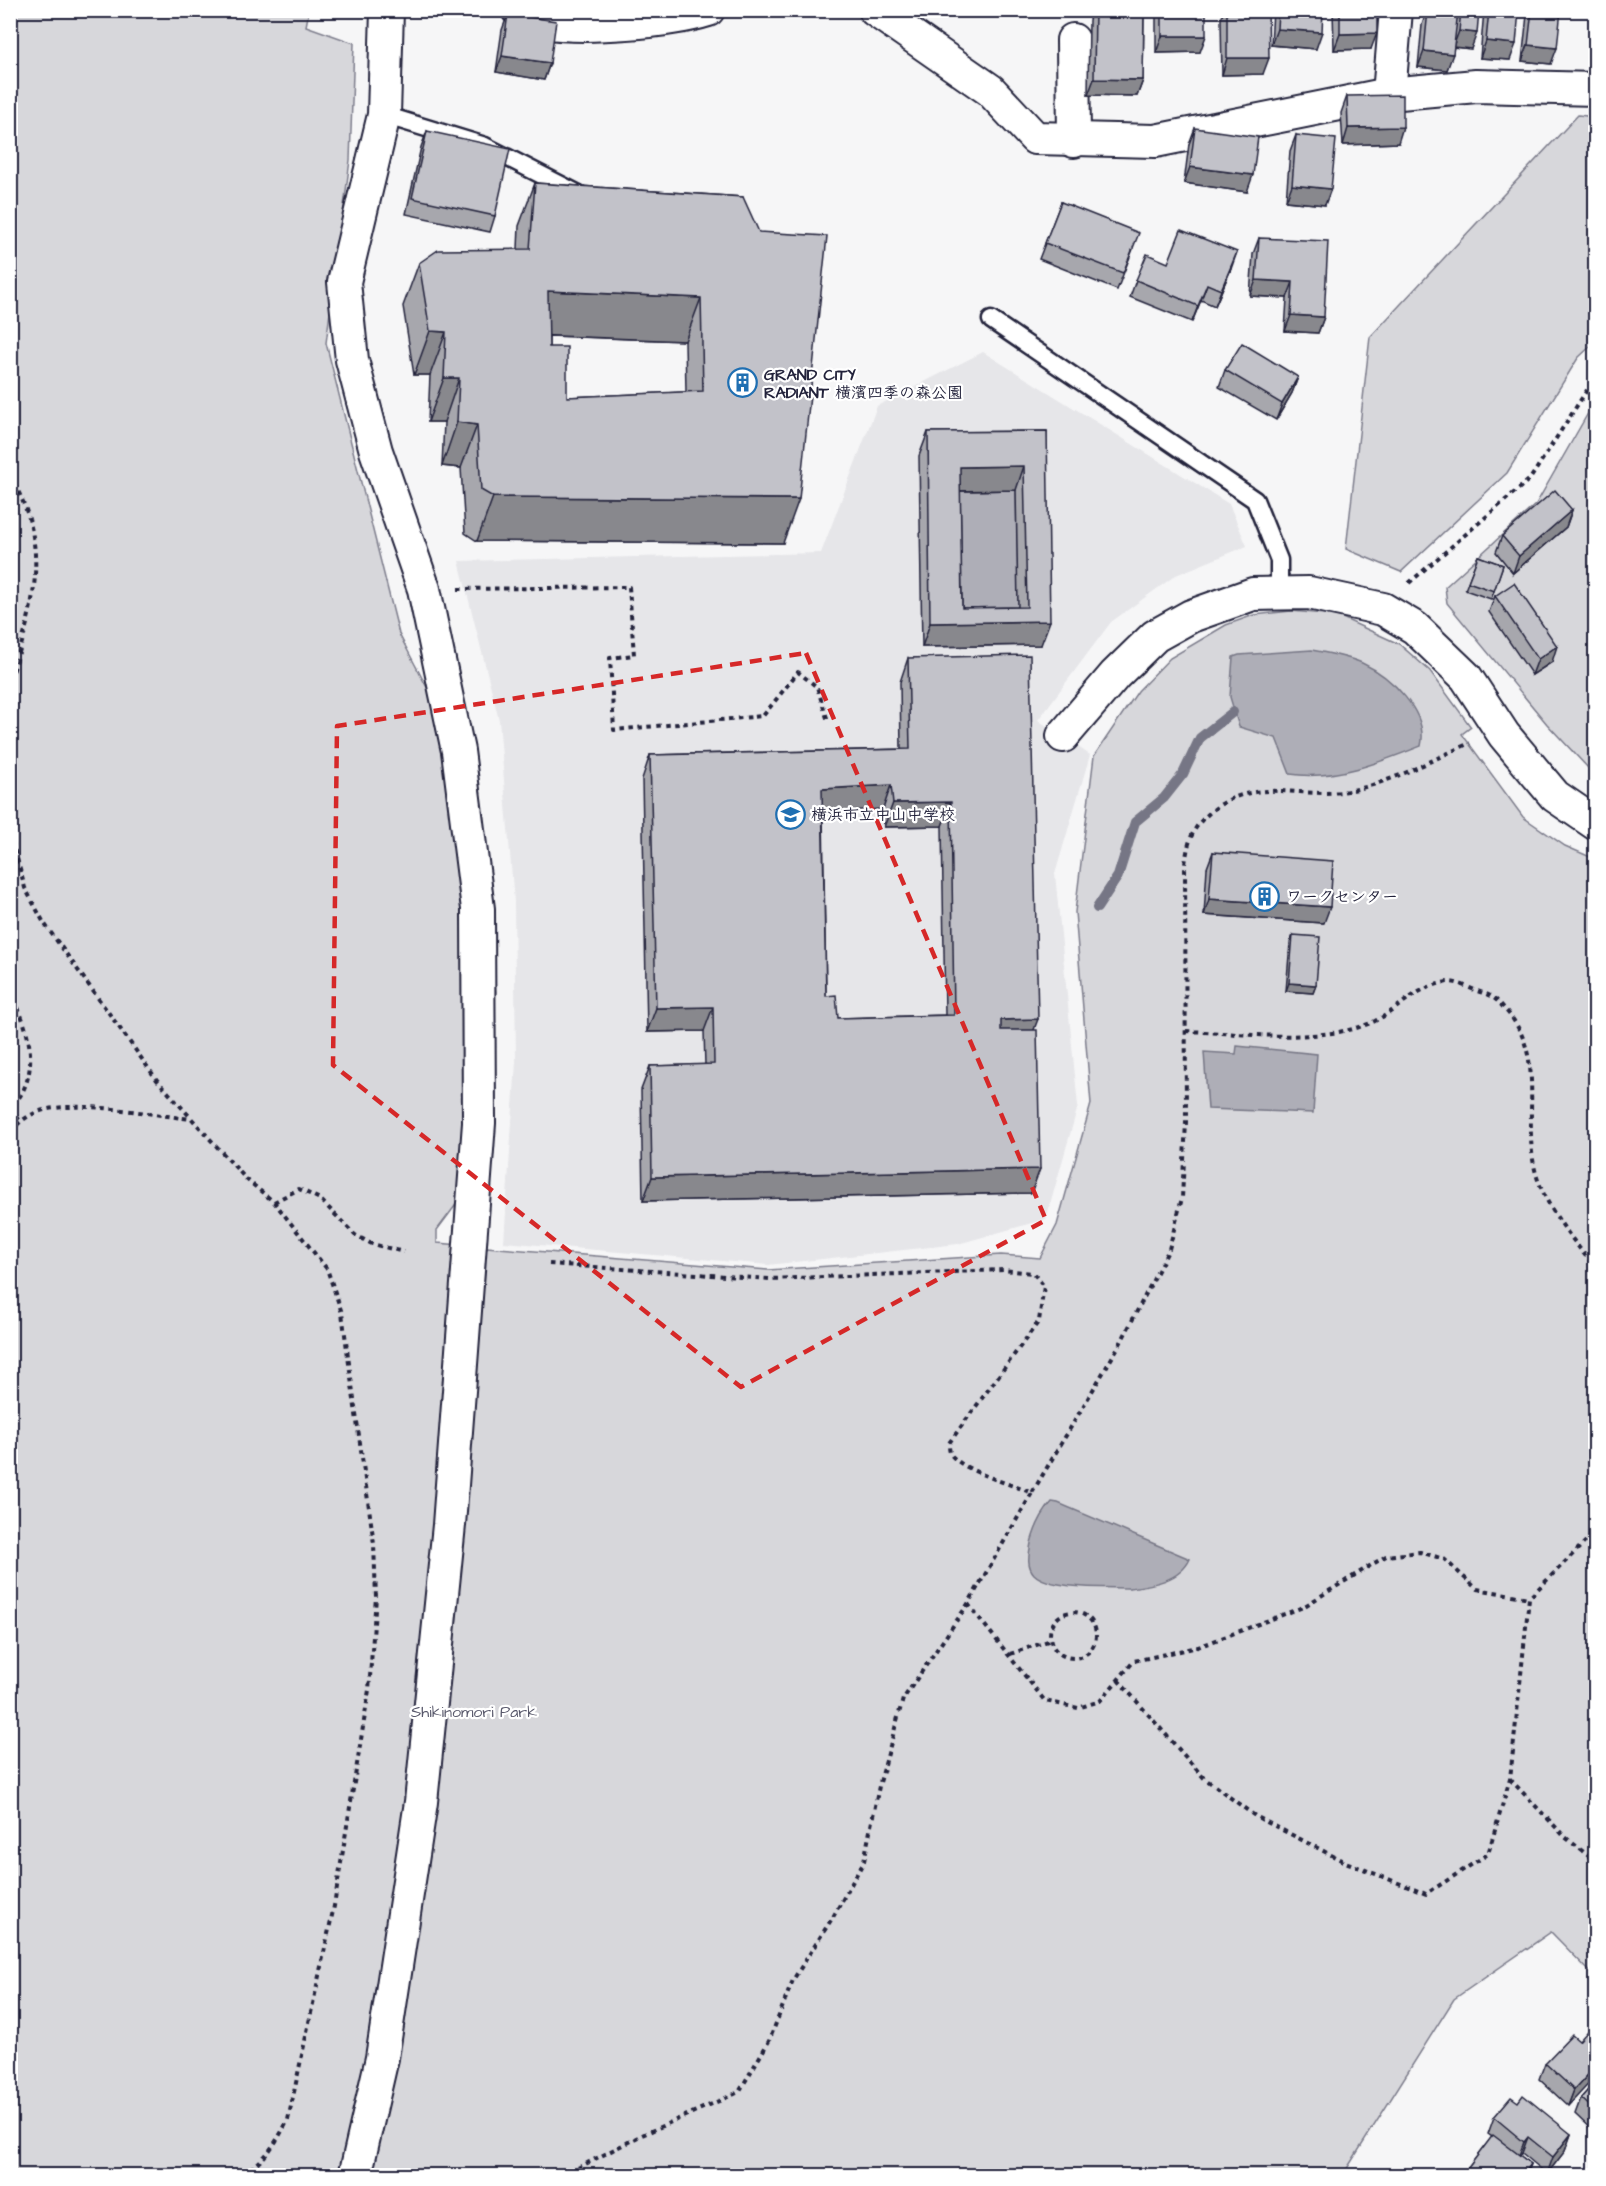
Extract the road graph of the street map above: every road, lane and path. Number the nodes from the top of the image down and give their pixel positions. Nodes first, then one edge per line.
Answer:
1 (387, 10) edge
2 (518, 10) edge
3 (875, 10) edge
4 (1396, 10) edge
5 (695, 12) edge
6 (1073, 40) dead end
7 (1596, 89) edge
8 (1389, 94) junction
9 (384, 115) junction
10 (1074, 141) junction
11 (597, 204) edge
12 (991, 320) dead end
13 (1596, 375) edge
14 (10, 476) edge
15 (1408, 583) dead end
16 (424, 589) junction
17 (1279, 593) junction
18 (10, 682) edge
19 (828, 721) dead end
20 (1063, 736) dead end
21 (1477, 740) dead end
22 (1596, 824) edge
23 (10, 833) edge
24 (10, 991) edge
25 (1186, 1031) junction
26 (11, 1109) edge
27 (192, 1119) junction
28 (21, 1122) junction
29 (10, 1131) edge
30 (274, 1202) junction
31 (404, 1252) dead end
32 (549, 1264) dead end
33 (1596, 1269) edge
34 (1032, 1494) junction
35 (1596, 1531) edge
36 (1529, 1598) junction
37 (968, 1604) junction
38 (1051, 1640) junction
39 (1008, 1653) junction
40 (1118, 1680) junction
41 (1510, 1779) junction
42 (1596, 1862) edge
43 (236, 2175) edge
44 (355, 2175) edge
45 (562, 2175) edge

1 - 9 street
2 - 5 street
3 - 10 street
4 - 8 street
6 - 10 street
7 - 8 street
8 - 10 street
9 - 11 lane
9 - 16 street
12 - 17 lane
13 - 15 path
14 - 18 path
16 - 19 path
16 - 44 street
17 - 20 street
17 - 22 street
21 - 25 path
23 - 27 path
24 - 26 path
25 - 33 path
25 - 34 path
26 - 28 path
27 - 28 path
27 - 30 path
28 - 29 path
30 - 31 path
30 - 43 path
32 - 34 path
34 - 37 path
35 - 36 path
36 - 40 path
36 - 41 path
37 - 39 path
37 - 45 path
38 - 38 path
38 - 39 path
39 - 40 path
40 - 41 path
41 - 42 path

